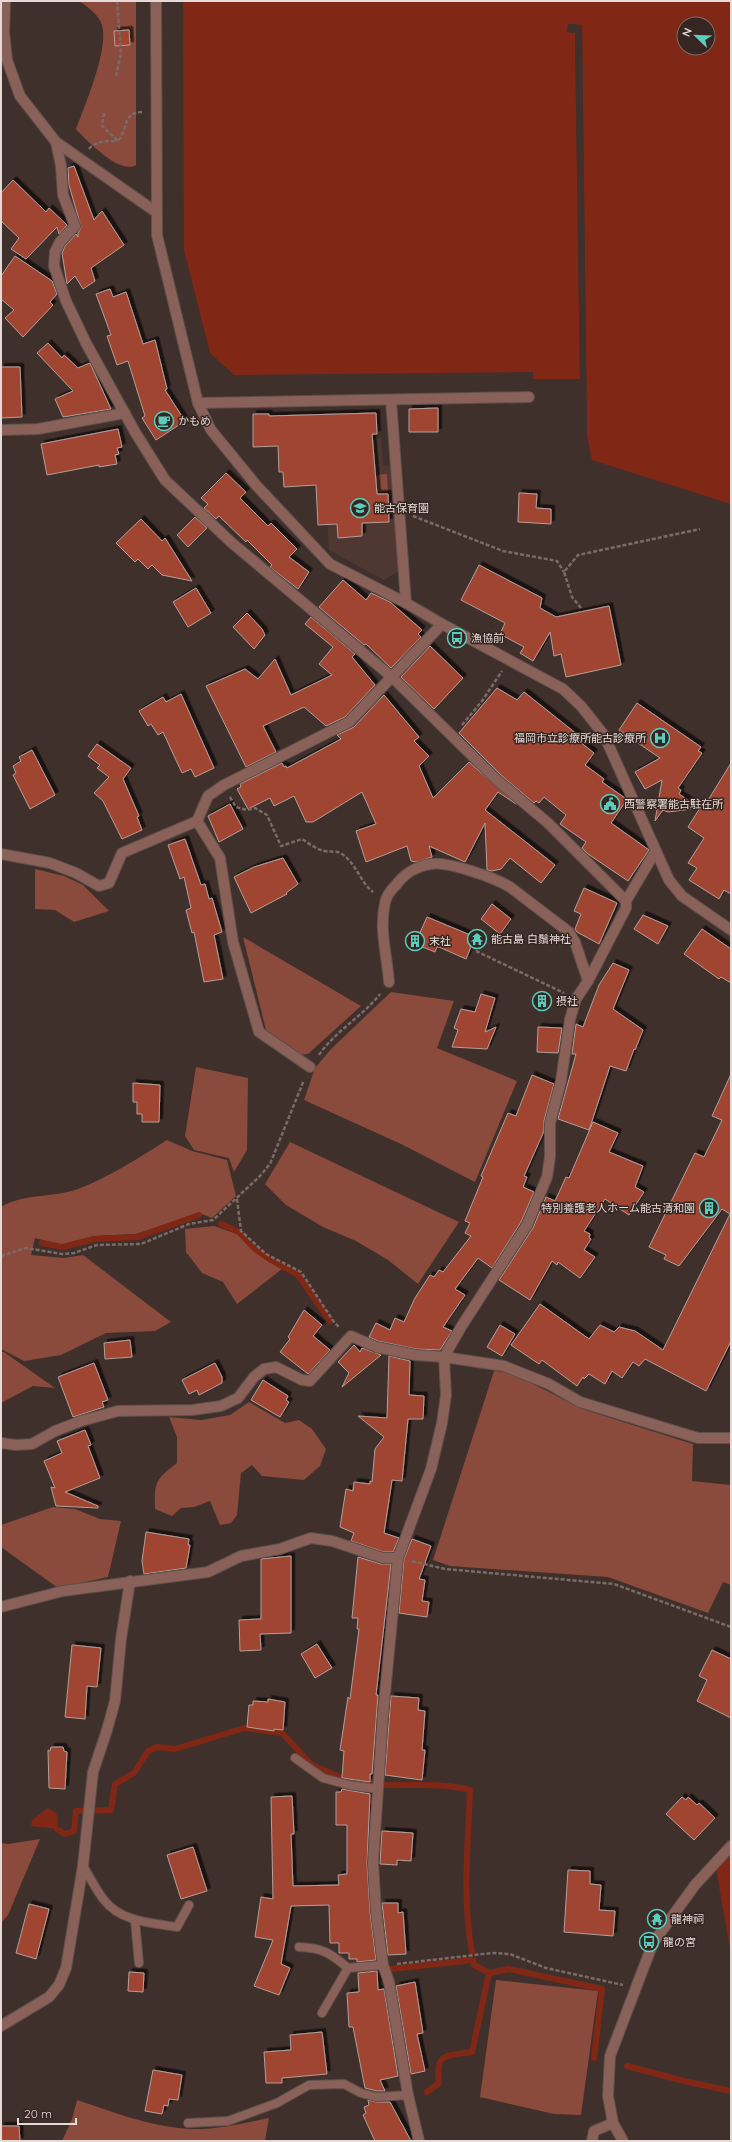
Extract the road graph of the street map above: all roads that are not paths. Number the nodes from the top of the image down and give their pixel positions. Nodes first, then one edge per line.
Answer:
1 (5, 1) edge
2 (156, 1) edge
3 (56, 142) junction
4 (156, 212) junction
5 (529, 397) dead end
6 (391, 400) junction
7 (198, 403) junction
8 (125, 413) junction
9 (1, 430) edge
10 (406, 603) junction
11 (442, 624) junction
12 (392, 677) junction
13 (197, 821) junction
14 (655, 852) junction
15 (1, 854) edge
16 (626, 902) junction
17 (731, 930) edge
18 (588, 981) junction
19 (389, 982) road end
20 (310, 1067) road end
21 (444, 1357) junction
22 (731, 1438) edge
23 (1, 1443) edge
24 (398, 1558) junction
25 (130, 1581) junction
26 (1, 1607) edge
27 (295, 1758) dead end
28 (377, 1789) junction
29 (731, 1846) edge
30 (83, 1866) junction
31 (190, 1905) dead end
32 (135, 1921) junction
33 (299, 1947) dead end
34 (139, 1963) dead end
35 (383, 1965) junction
36 (348, 1968) junction
37 (322, 2013) dead end
38 (1, 2026) edge
39 (408, 2095) junction
40 (188, 2123) dead end
41 (613, 2123) junction
42 (419, 2141) edge
43 (592, 2141) edge
44 (623, 2141) edge

1 - 3 street
2 - 4 street
3 - 4 street
3 - 8 street
4 - 7 street
5 - 6 street
6 - 7 street
6 - 10 street
7 - 10 street
8 - 9 street
8 - 12 street
10 - 11 street
11 - 12 street
11 - 14 street
12 - 13 street
12 - 16 street
13 - 15 street
13 - 20 street
14 - 16 street
14 - 17 street
16 - 18 street
18 - 19 street
18 - 21 street
21 - 22 street
21 - 23 street
21 - 24 street
24 - 25 street
24 - 28 street
25 - 26 street
25 - 30 street
27 - 28 lane
28 - 35 street
29 - 41 street
30 - 32 lane
30 - 38 street
31 - 32 lane
32 - 34 lane
33 - 36 lane
35 - 36 lane
35 - 39 street
36 - 37 lane
39 - 40 lane
39 - 42 street
41 - 43 street
41 - 44 street

